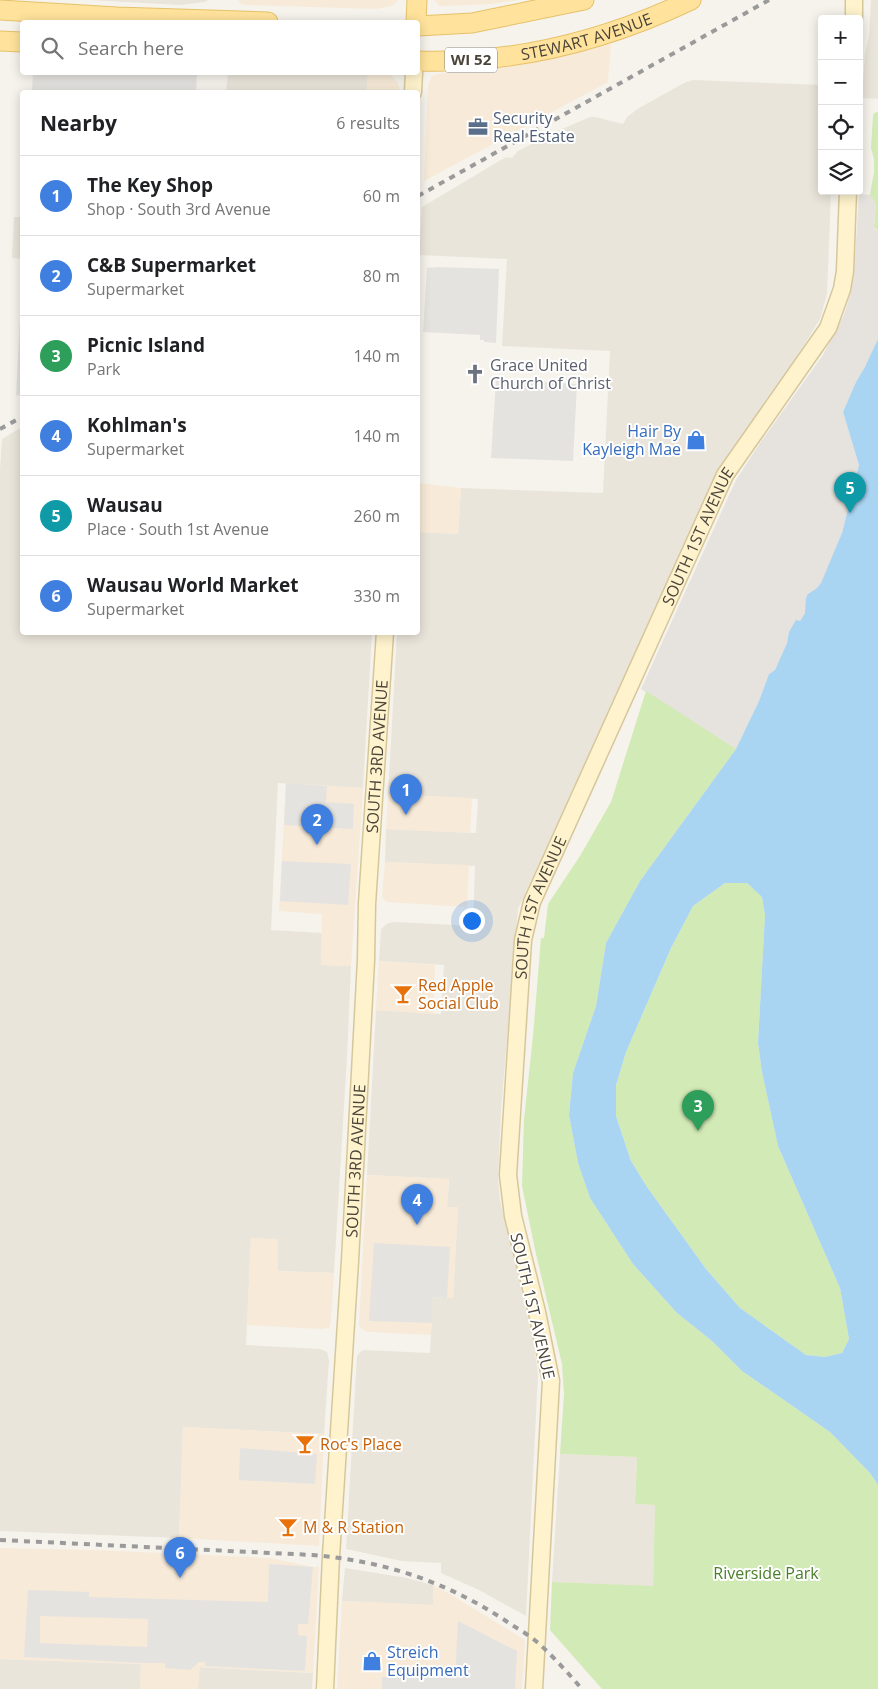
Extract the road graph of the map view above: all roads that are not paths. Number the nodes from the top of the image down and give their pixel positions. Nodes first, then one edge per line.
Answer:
1 (417, 0) edge
2 (584, 0) edge
3 (691, 0) edge
4 (854, 0) edge
5 (0, 10) edge
6 (854, 15) edge
7 (218, 20) edge
8 (416, 20) edge
9 (420, 26) edge
10 (0, 41) edge
11 (20, 42) edge
12 (420, 60) edge
13 (414, 75) edge
14 (413, 90) edge
15 (848, 195) edge
16 (385, 635) edge
17 (325, 1689) edge
18 (534, 1689) edge

1 - 8 main road
2 - 9 main road, WI 52
3 - 12 main road, STEWART AVENUE / WI 52
4 - 6 street
5 - 7 main road
10 - 11 main road
13 - 14 street
15 - 18 street, SOUTH 1ST AVENUE
16 - 17 street, SOUTH 3RD AVENUE

